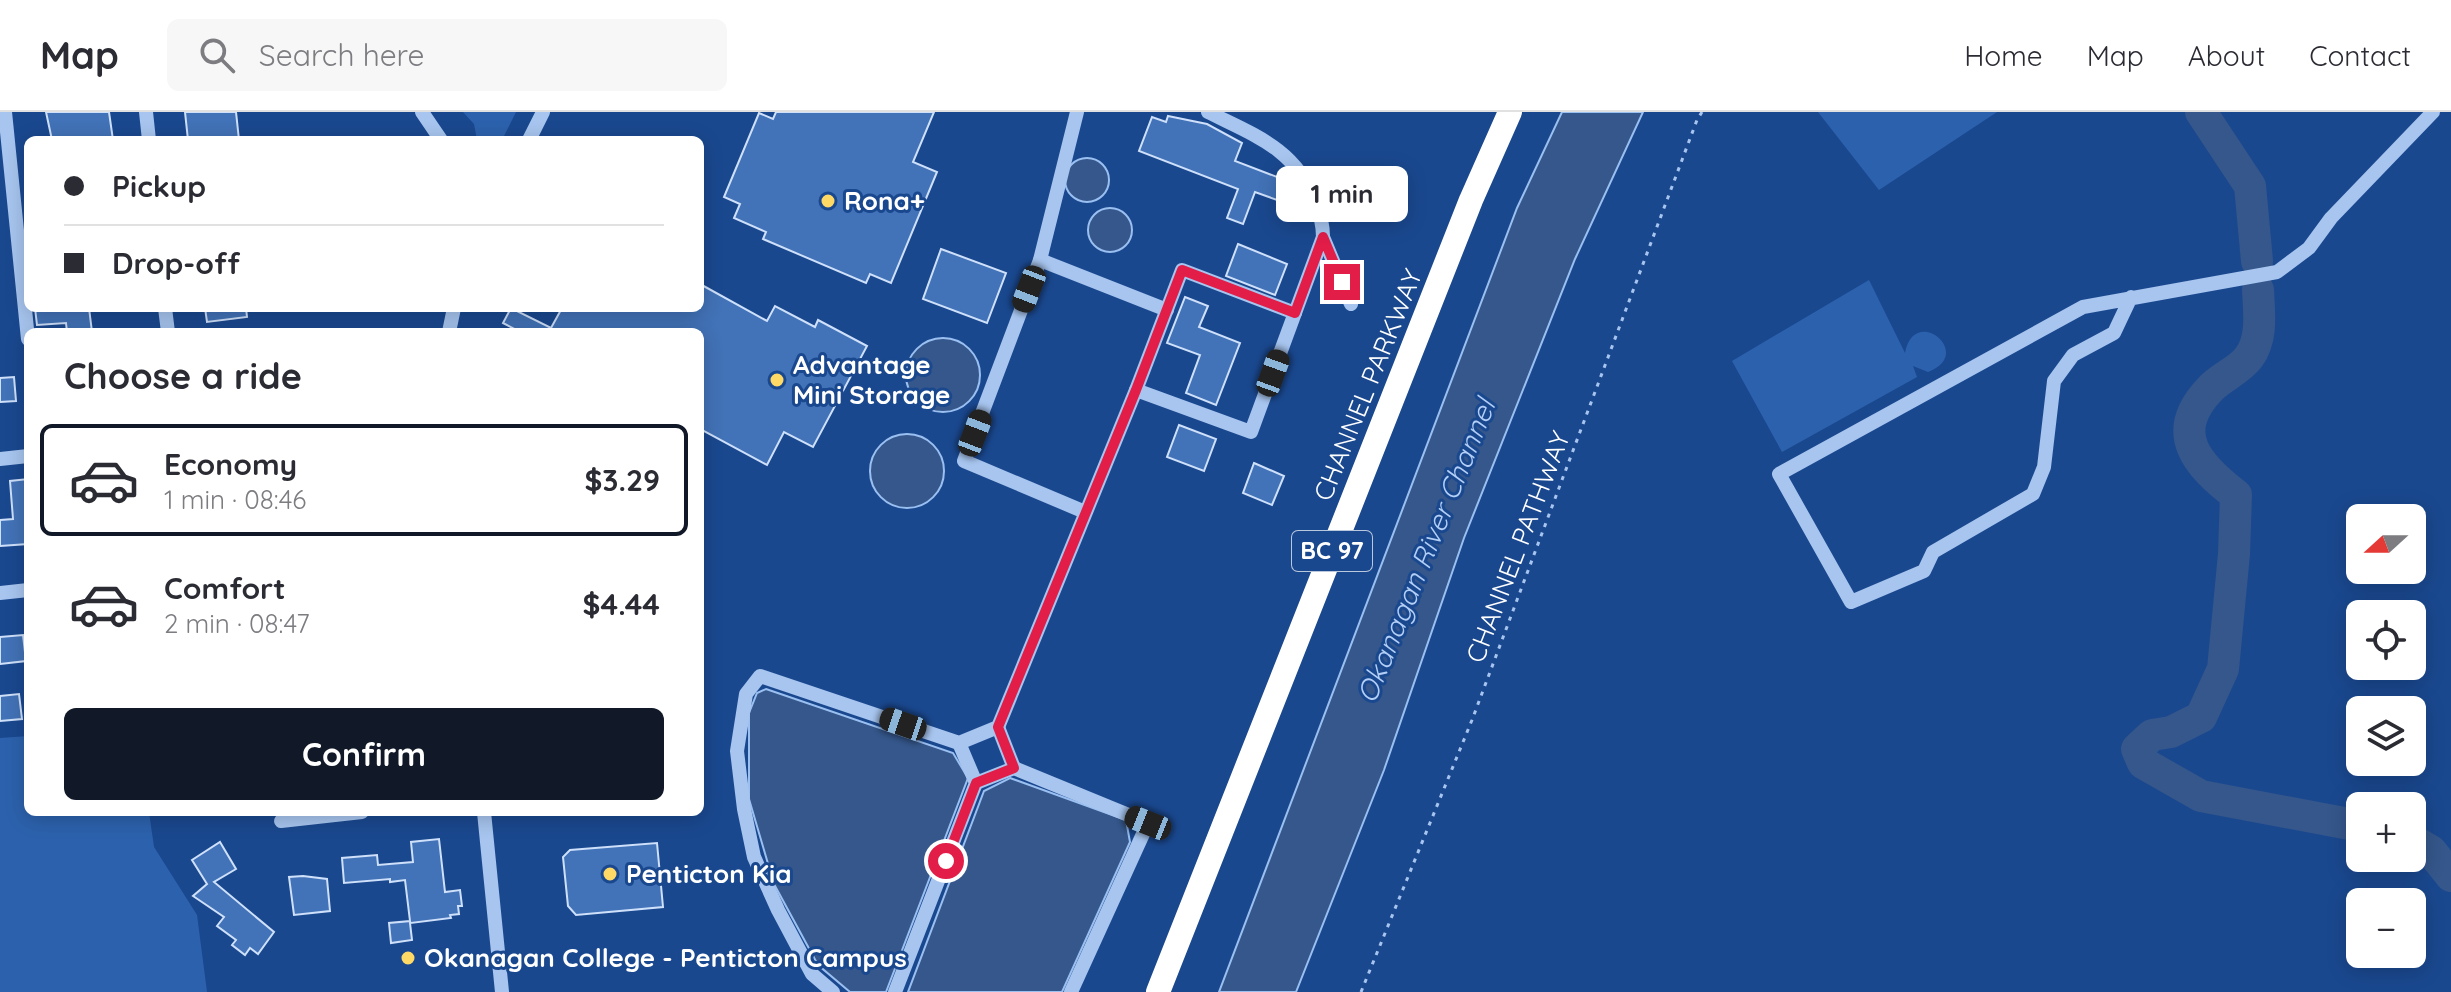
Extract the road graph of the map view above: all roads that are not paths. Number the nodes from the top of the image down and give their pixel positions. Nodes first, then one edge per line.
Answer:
1 (5, 112) edge
2 (146, 112) edge
3 (422, 112) edge
4 (543, 112) edge
5 (1077, 112) edge
6 (1208, 112) edge
7 (1510, 112) edge
8 (2433, 112) edge
9 (149, 136) edge
10 (438, 136) edge
11 (531, 136) edge
12 (1323, 237) junction
13 (1040, 260) junction
14 (2131, 297) junction
15 (24, 300) edge
16 (1351, 304) dead end
17 (1167, 310) junction
18 (1295, 313) junction
19 (1136, 390) junction
20 (24, 456) edge
21 (0, 459) edge
22 (1085, 512) junction
23 (24, 590) edge
24 (0, 593) edge
25 (998, 727) junction
26 (959, 743) junction
27 (1014, 768) junction
28 (976, 783) junction
29 (326, 816) edge
30 (484, 816) edge
31 (281, 821) dead end
32 (502, 992) edge
33 (833, 992) edge
34 (895, 992) edge
35 (1071, 992) edge
36 (1158, 992) edge

1 - 15 street
2 - 9 street
3 - 10 street
4 - 11 street
5 - 13 street
6 - 12 street
7 - 36 highway, CHANNEL PARKWAY / BC 97
8 - 14 street
12 - 16 street
12 - 18 street
13 - 17 street
13 - 22 street
14 - 14 street
17 - 18 street
17 - 19 street
18 - 19 street
19 - 22 street
20 - 21 street
22 - 25 street
23 - 24 street
25 - 26 street
25 - 27 street
26 - 28 street
26 - 33 street
27 - 28 street
27 - 35 street
28 - 34 street
29 - 31 street
30 - 32 street

